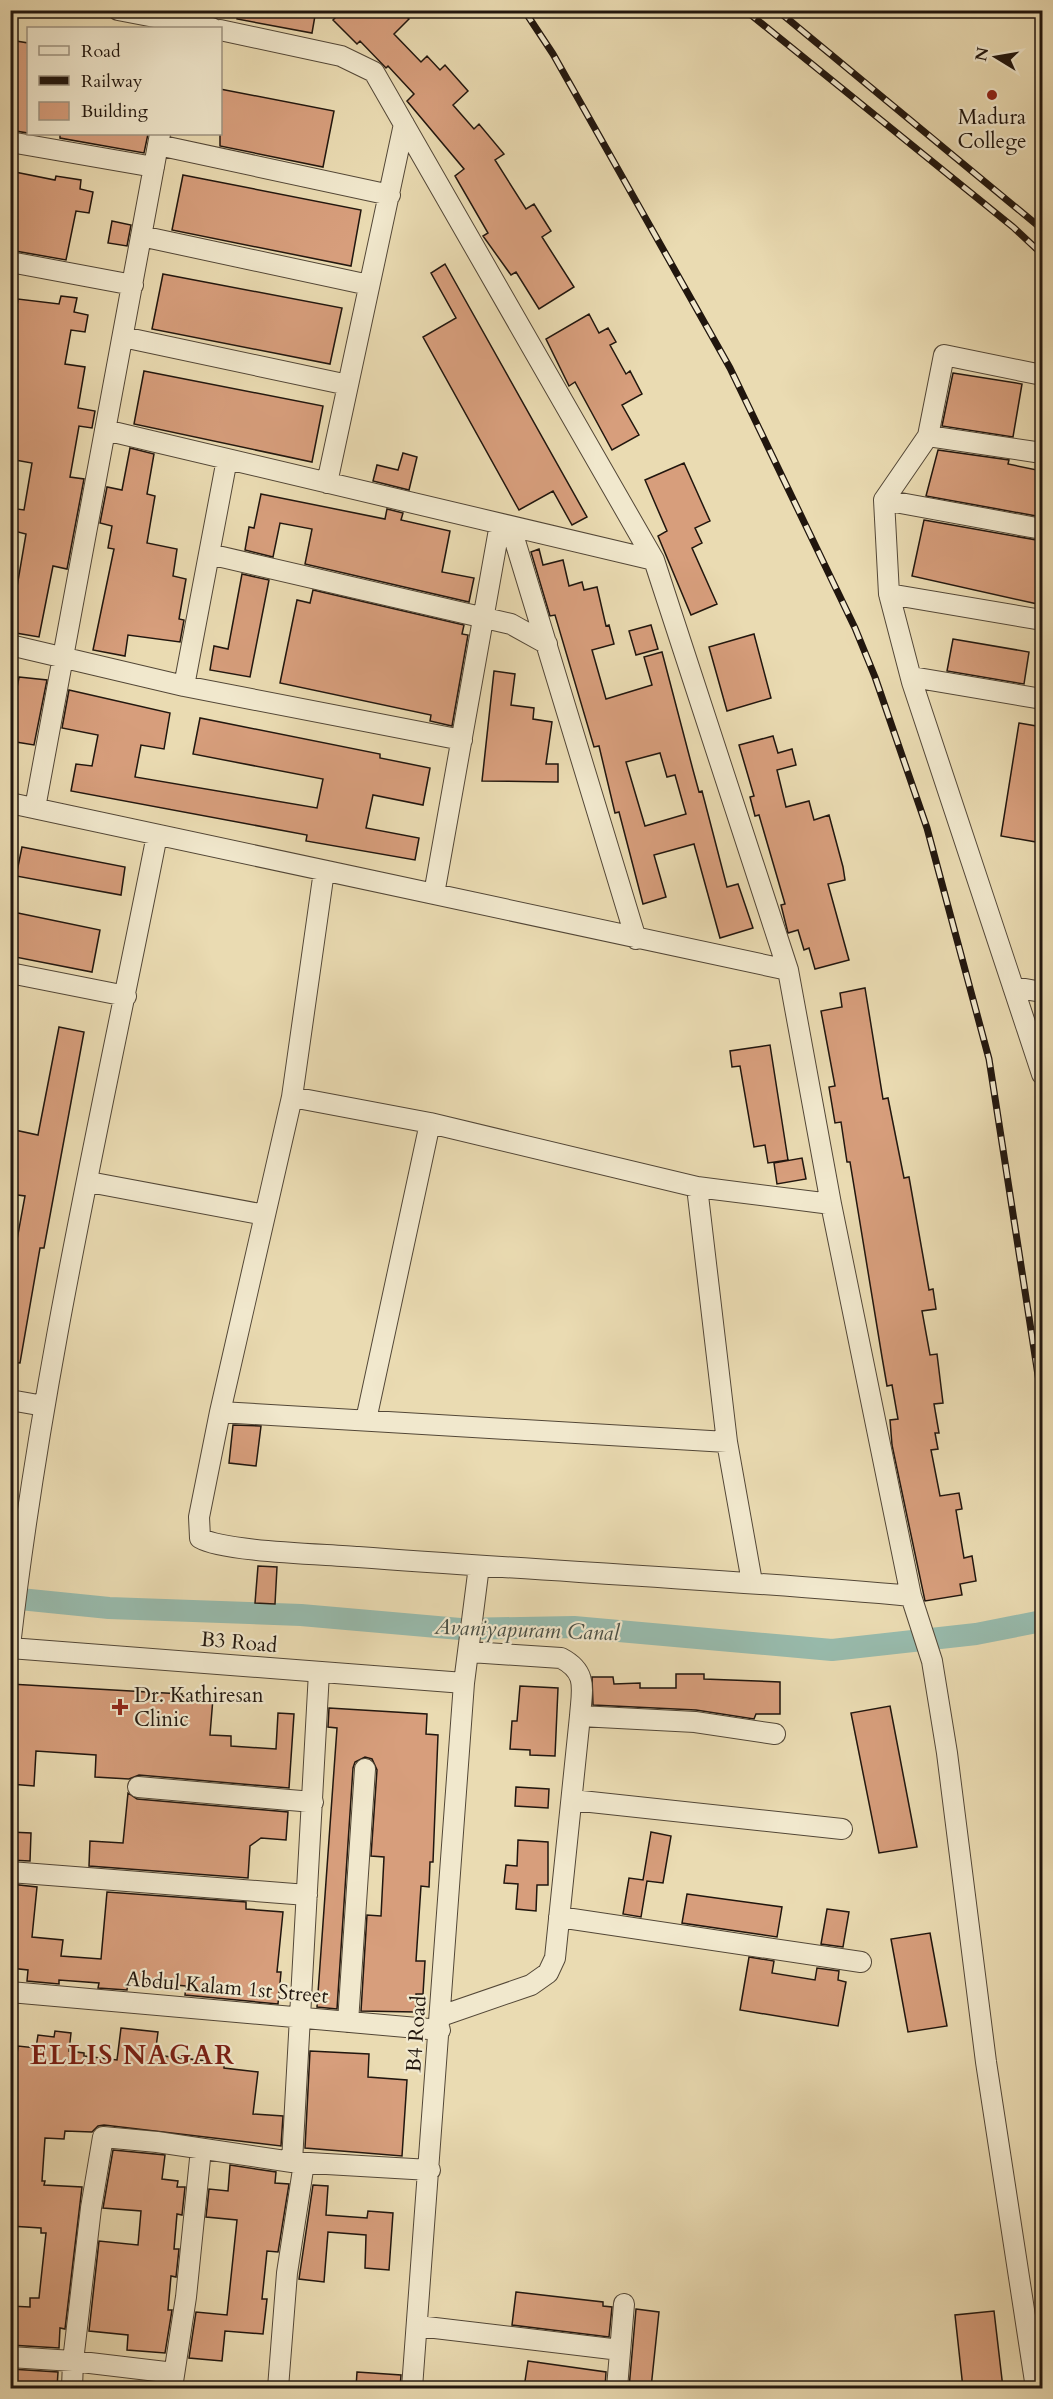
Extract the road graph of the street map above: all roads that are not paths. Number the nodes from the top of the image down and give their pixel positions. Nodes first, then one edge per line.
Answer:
1 (118, 10) edge
2 (180, 25) edge
3 (201, 27) edge
4 (222, 30) edge
5 (404, 124) junction
6 (160, 139) edge
7 (10, 142) edge
8 (154, 167) junction
9 (390, 195) junction
10 (141, 236) junction
11 (10, 262) edge
12 (133, 285) junction
13 (369, 285) junction
14 (123, 337) junction
15 (1042, 375) edge
16 (348, 385) junction
17 (105, 430) junction
18 (928, 436) junction
19 (1042, 453) edge
20 (227, 459) junction
21 (327, 483) junction
22 (884, 500) junction
23 (506, 526) junction
24 (1042, 529) edge
25 (208, 554) junction
26 (654, 560) junction
27 (889, 594) junction
28 (483, 617) junction
29 (1042, 620) edge
30 (547, 644) junction
31 (10, 645) edge
32 (63, 657) junction
33 (912, 677) dead end
34 (184, 686) junction
35 (1042, 699) edge
36 (462, 740) junction
37 (10, 803) edge
38 (35, 808) junction
39 (157, 835) junction
40 (324, 871) junction
41 (434, 894) junction
42 (636, 939) junction
43 (788, 970) junction
44 (10, 972) edge
45 (1013, 987) junction
46 (1042, 992) edge
47 (126, 996) junction
48 (1042, 1074) edge
49 (291, 1097) junction
50 (430, 1123) junction
51 (89, 1182) junction
52 (697, 1187) junction
53 (831, 1204) junction
54 (265, 1215) junction
55 (10, 1400) edge
56 (44, 1406) junction
57 (220, 1412) junction
58 (366, 1420) junction
59 (727, 1442) junction
60 (479, 1566) junction
61 (752, 1582) junction
62 (911, 1596) junction
63 (10, 1647) edge
64 (470, 1648) junction
65 (319, 1672) junction
66 (464, 1683) junction
67 (580, 1716) junction
68 (775, 1734) dead end
69 (365, 1769) dead end
70 (138, 1787) dead end
71 (572, 1800) junction
72 (313, 1802) junction
73 (842, 1829) dead end
74 (10, 1872) edge
75 (307, 1895) junction
76 (559, 1917) junction
77 (861, 1962) dead end
78 (10, 1992) edge
79 (300, 2018) junction
80 (348, 2022) junction
81 (440, 2023) junction
82 (201, 2149) junction
83 (225, 2153) junction
84 (298, 2162) junction
85 (430, 2170) junction
86 (197, 2177) junction
87 (624, 2304) dead end
88 (418, 2326) junction
89 (621, 2349) junction
90 (10, 2357) edge
91 (73, 2361) junction
92 (173, 2381) edge
93 (72, 2388) edge
94 (278, 2388) edge
95 (412, 2388) edge
96 (617, 2388) edge
97 (1036, 2388) edge

1 - 2 street
2 - 3 street
4 - 5 street
5 - 9 street
5 - 26 street
6 - 8 street
6 - 9 street
7 - 8 street
8 - 10 street
9 - 13 street
10 - 12 street
10 - 13 street
11 - 12 street
12 - 14 street
13 - 16 street
14 - 16 street
14 - 17 street
15 - 18 street
16 - 21 street
17 - 20 street
17 - 32 street
18 - 19 street
18 - 22 street
20 - 21 street
20 - 25 street
21 - 23 street
22 - 24 street
22 - 27 street
23 - 26 street
23 - 28 street
23 - 30 street
25 - 28 street
25 - 34 street
26 - 43 street
27 - 29 street
27 - 45 street
28 - 30 street
28 - 36 street
30 - 42 street
31 - 32 street
32 - 34 street
32 - 38 street
33 - 35 street
34 - 36 street
36 - 41 street
37 - 38 street
38 - 39 street
39 - 40 street
39 - 47 street
40 - 41 street
40 - 49 street
41 - 42 street
42 - 43 street
43 - 53 street
44 - 47 street
45 - 46 street
45 - 48 street
47 - 51 street
49 - 50 street
49 - 54 street
50 - 52 street
50 - 58 street
51 - 54 street
51 - 56 street
52 - 53 street
52 - 59 street
53 - 62 street
54 - 57 street
55 - 56 street
56 - 63 street
57 - 58 street
57 - 60 street
58 - 59 street
59 - 61 street
60 - 61 street
60 - 64 street, B4 Road
61 - 62 street
62 - 97 street
63 - 65 street, B3 Road
64 - 66 street, B4 Road
64 - 67 street
65 - 66 street, B3 Road
65 - 72 street
66 - 81 street, B4 Road
67 - 68 street
67 - 71 street
69 - 80 street
70 - 72 street
71 - 73 street
71 - 76 street
72 - 75 street
74 - 75 street
75 - 79 street
76 - 77 street
76 - 81 street
78 - 79 street, Abdul Kalam 1st Street
79 - 80 street, Abdul Kalam 1st Street
79 - 84 street
80 - 81 street, Abdul Kalam 1st Street
81 - 85 street, B4 Road
82 - 83 street
82 - 86 street
82 - 91 street
83 - 84 street
83 - 86 street
84 - 85 street
84 - 94 street
85 - 88 street, B4 Road
86 - 92 street
87 - 89 street
88 - 89 street
88 - 95 street, B4 Road
89 - 96 street
90 - 91 street
91 - 92 street
91 - 93 street

